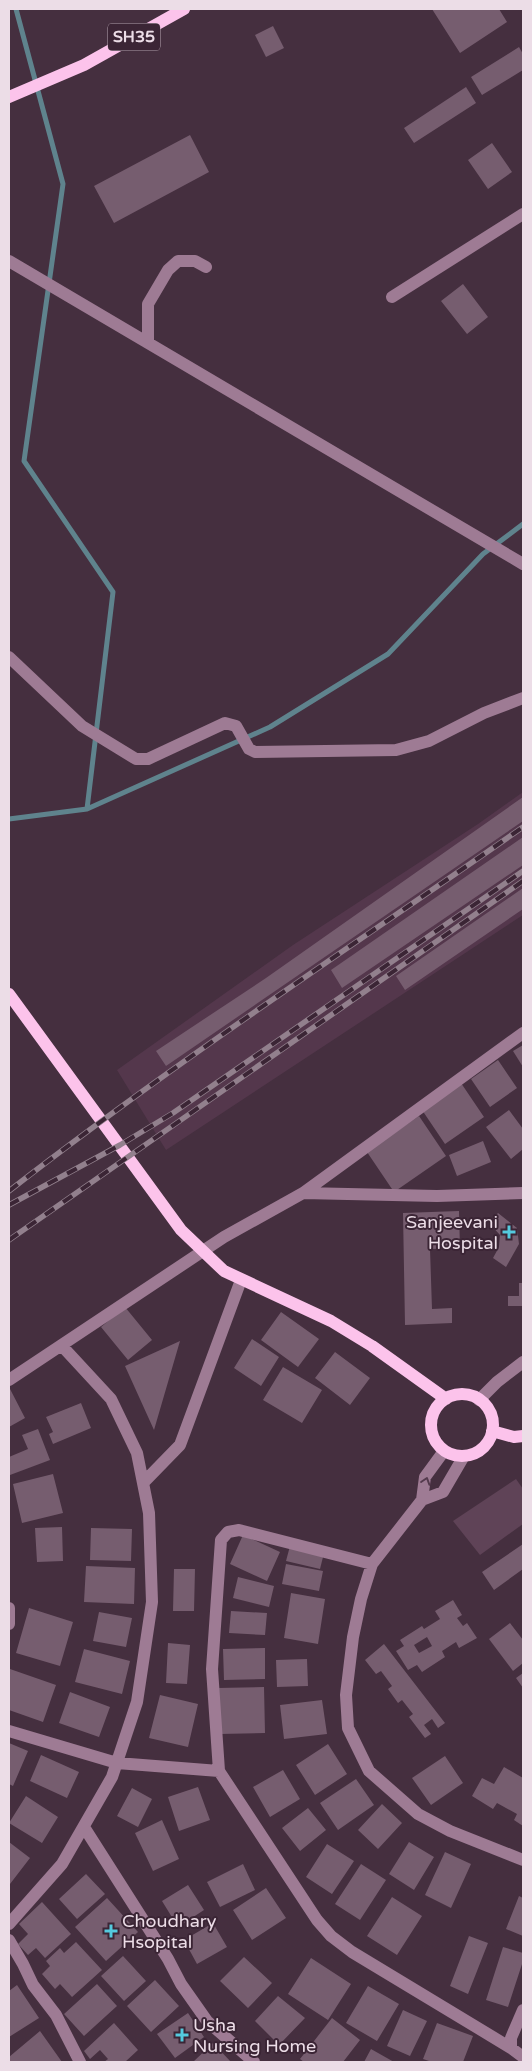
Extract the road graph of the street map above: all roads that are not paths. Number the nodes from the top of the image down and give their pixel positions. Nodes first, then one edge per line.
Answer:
1 (184, 9) edge
2 (9, 97) edge
3 (523, 214) edge
4 (9, 261) edge
5 (206, 267) dead end
6 (392, 297) dead end
7 (148, 342) junction
8 (519, 562) edge
9 (9, 657) edge
10 (523, 698) edge
11 (9, 994) edge
12 (523, 1033) edge
13 (304, 1193) junction
14 (523, 1193) edge
15 (242, 1280) junction
16 (62, 1346) junction
17 (523, 1362) edge
18 (9, 1380) edge
19 (446, 1399) junction
20 (480, 1400) junction
21 (492, 1431) junction
22 (523, 1436) edge
23 (444, 1451) junction
24 (464, 1456) junction
25 (143, 1483) junction
26 (422, 1500) junction
27 (372, 1564) junction
28 (9, 1608) edge
29 (9, 1624) edge
30 (9, 1731) edge
31 (117, 1763) junction
32 (218, 1771) junction
33 (84, 1827) junction
34 (523, 1860) edge
35 (9, 1924) edge
36 (9, 1940) edge
37 (523, 2010) edge
38 (511, 2048) junction
39 (523, 2057) edge
40 (80, 2062) edge
41 (254, 2062) edge

1 - 2 main road, SH35
3 - 6 street
4 - 7 street
5 - 7 street
7 - 8 street
9 - 10 street
11 - 15 main road
12 - 13 street
13 - 14 street
13 - 16 street
15 - 19 main road
15 - 25 street
16 - 18 street
16 - 25 street
17 - 20 street
19 - 20 main road
19 - 23 main road
20 - 21 main road
21 - 22 main road
21 - 24 main road
23 - 24 main road
26 -> 23 street
24 - 26 street
25 - 31 street
26 - 27 street
27 - 32 street
27 - 34 street
28 - 29 street
30 - 31 street
31 - 32 street
31 - 33 street
32 - 38 street
33 - 35 street
33 - 41 street
36 - 40 street
37 - 38 street
38 - 39 street

